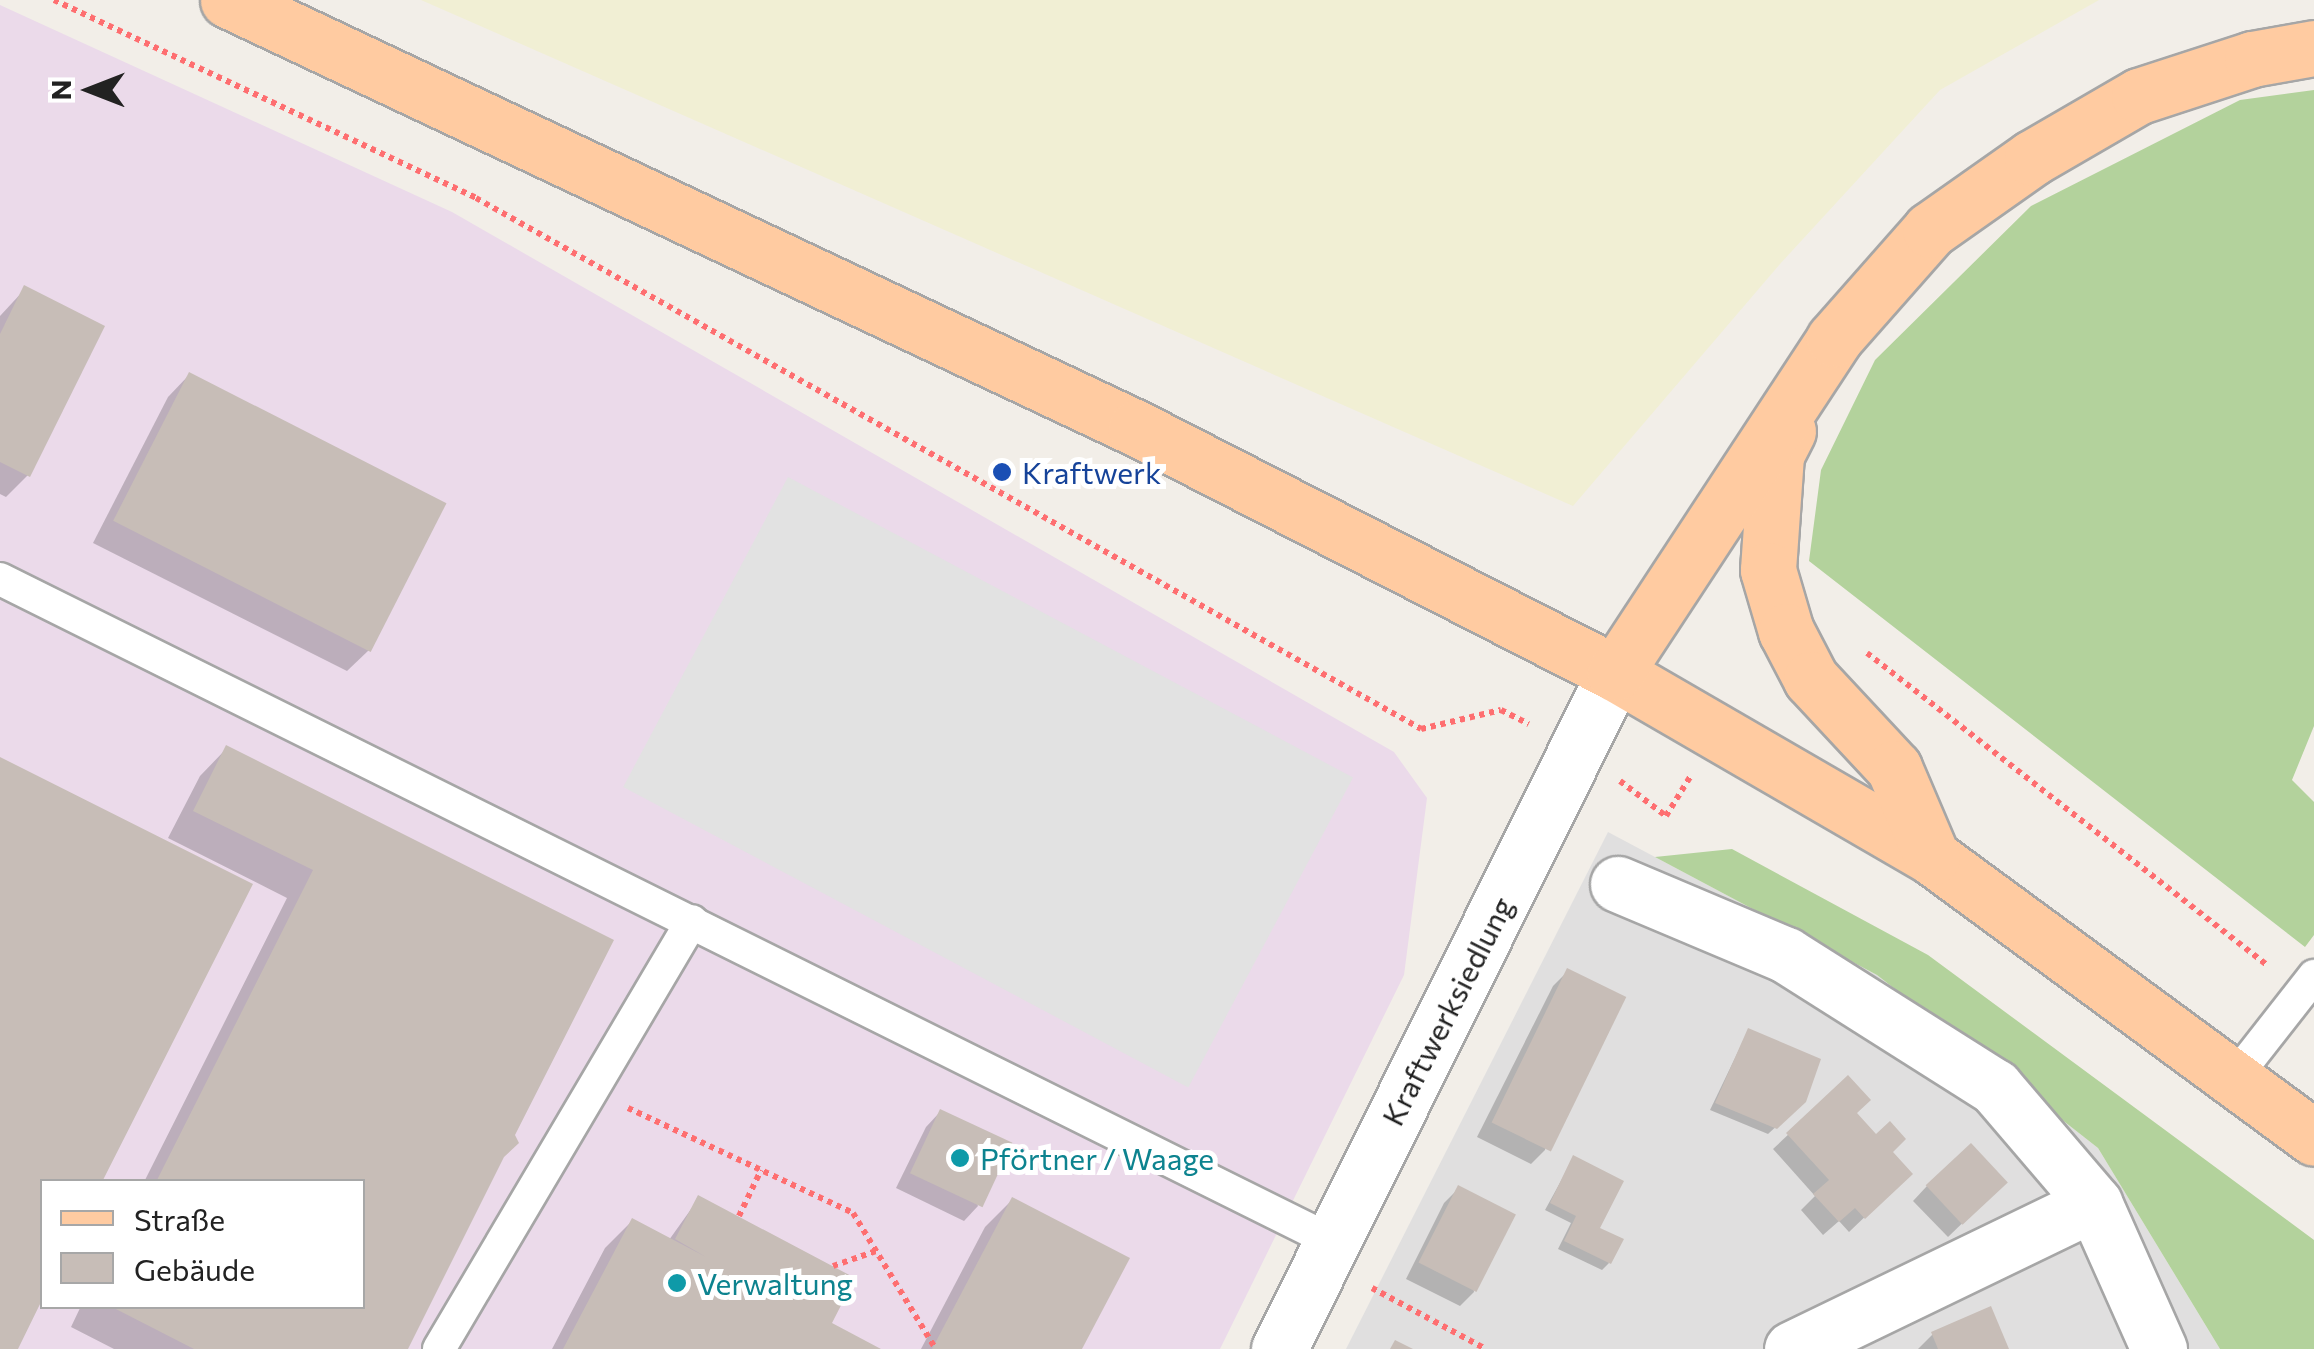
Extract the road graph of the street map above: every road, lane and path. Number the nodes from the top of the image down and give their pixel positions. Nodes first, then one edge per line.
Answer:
1 (54, 0) edge
2 (228, 0) edge
3 (2314, 48) edge
4 (1834, 340) junction
5 (0, 579) edge
6 (1615, 673) junction
7 (1579, 748) junction
8 (1932, 858) junction
9 (1618, 884) dead end
10 (692, 921) junction
11 (2314, 976) edge
12 (2231, 1082) junction
13 (590, 1090) junction
14 (2314, 1138) edge
15 (761, 1170) junction
16 (2094, 1203) junction
17 (739, 1216) dead end
18 (876, 1251) junction
19 (1327, 1251) junction
20 (833, 1266) dead end
21 (934, 1346) dead end
22 (439, 1349) edge
23 (1278, 1349) edge
24 (1486, 1349) edge
25 (1792, 1349) edge
26 (2159, 1349) edge

1 - 7 path
2 - 6 main road
3 - 4 main road
4 - 6 main road
4 - 8 main road
5 - 10 lane
6 - 7 street, Kraftwerksiedlung
6 - 8 main road
7 - 19 street, Kraftwerksiedlung
8 - 12 main road
9 - 16 street
10 - 13 lane
10 - 19 lane
11 - 12 lane
12 - 14 main road
13 - 15 path
13 - 22 lane
15 - 17 path
15 - 18 path
16 - 25 street
16 - 26 street
18 - 20 path
18 - 21 path
19 - 23 street, Kraftwerksiedlung
19 - 24 path

